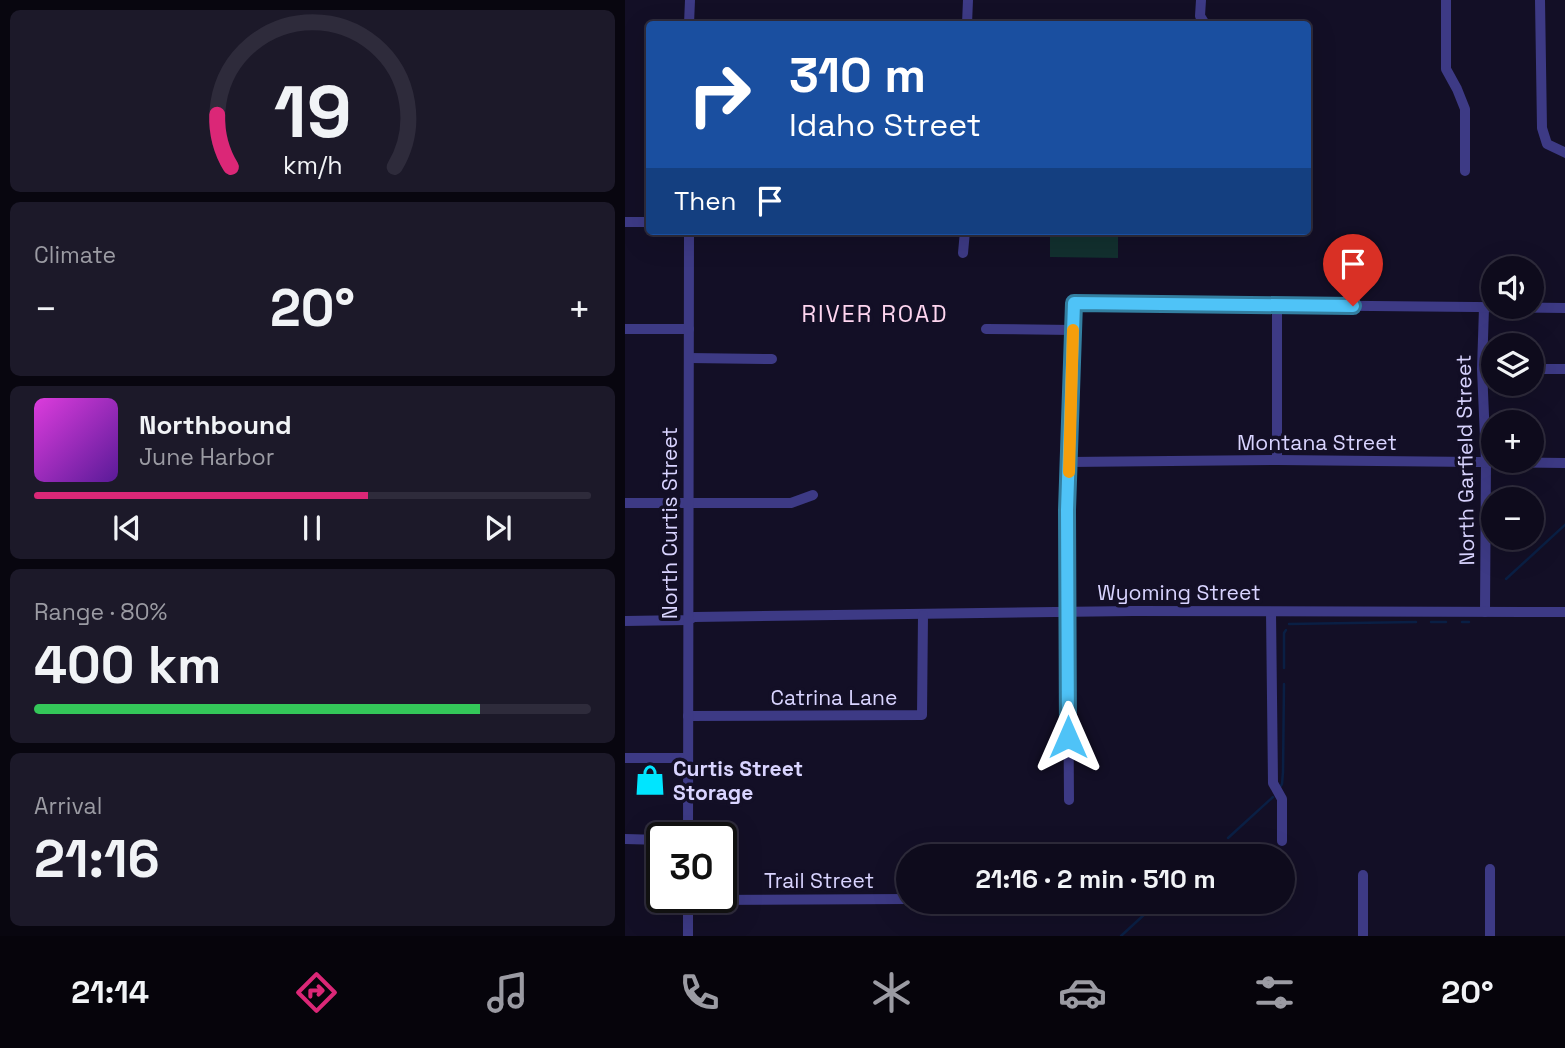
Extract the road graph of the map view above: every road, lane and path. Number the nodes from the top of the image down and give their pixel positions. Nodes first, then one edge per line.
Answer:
1 (690, 0) edge
2 (968, 0) edge
3 (1201, 0) edge
4 (1446, 0) edge
5 (1540, 0) edge
6 (689, 21) edge
7 (967, 21) edge
8 (1203, 21) edge
9 (1565, 153) edge
10 (1465, 171) dead end
11 (625, 222) edge
12 (646, 222) edge
13 (689, 235) edge
14 (965, 235) edge
15 (963, 253) dead end
16 (1277, 305) junction
17 (1481, 308) edge
18 (1544, 308) edge
19 (1565, 308) edge
20 (689, 328) junction
21 (625, 329) edge
22 (986, 329) dead end
23 (1073, 330) junction
24 (689, 358) junction
25 (772, 359) dead end
26 (1544, 369) edge
27 (1565, 369) edge
28 (1277, 460) junction
29 (1069, 462) junction
30 (1481, 462) edge
31 (1544, 463) edge
32 (1565, 463) edge
33 (1486, 473) edge
34 (813, 495) dead end
35 (625, 503) edge
36 (688, 503) junction
37 (1067, 612) junction
38 (1271, 612) junction
39 (1485, 612) junction
40 (1565, 612) edge
41 (923, 615) junction
42 (688, 620) junction
43 (625, 621) edge
44 (688, 716) junction
45 (625, 758) edge
46 (688, 758) junction
47 (1069, 800) dead end
48 (687, 822) edge
49 (625, 839) edge
50 (646, 840) edge
51 (1282, 841) dead end
52 (1490, 869) dead end
53 (1363, 874) dead end
54 (737, 899) edge
55 (896, 899) edge
56 (688, 913) edge
57 (688, 936) edge
58 (1363, 936) edge
59 (1490, 936) edge

1 - 6 street
2 - 7 street
3 - 8 street
4 - 10 street
5 - 9 street
11 - 12 street
13 - 20 street, North Curtis Street
14 - 15 street
16 - 17 street
16 - 23 street
16 - 28 street
18 - 19 street
20 - 21 street
20 - 24 street, North Curtis Street
22 - 23 street
23 - 29 street
24 - 25 street
24 - 36 street, North Curtis Street
26 - 27 street
28 - 29 street, Montana Street
28 - 30 street, Montana Street
29 - 37 street
31 - 32 street, Montana Street
33 - 39 street, North Garfield Street
34 - 36 street
35 - 36 street
36 - 42 street, North Curtis Street
37 - 38 street, Wyoming Street
37 - 41 street, Wyoming Street
37 - 47 street
38 - 39 street, Wyoming Street
38 - 51 street
39 - 40 street, Wyoming Street
41 - 42 street, Wyoming Street
41 - 44 street, Catrina Lane
42 - 43 street, Wyoming Street
42 - 44 street, North Curtis Street
44 - 46 street, North Curtis Street
45 - 46 street
46 - 48 street, North Curtis Street
49 - 50 street
52 - 59 street
53 - 58 street
54 - 55 street, Trail Street
56 - 57 street

